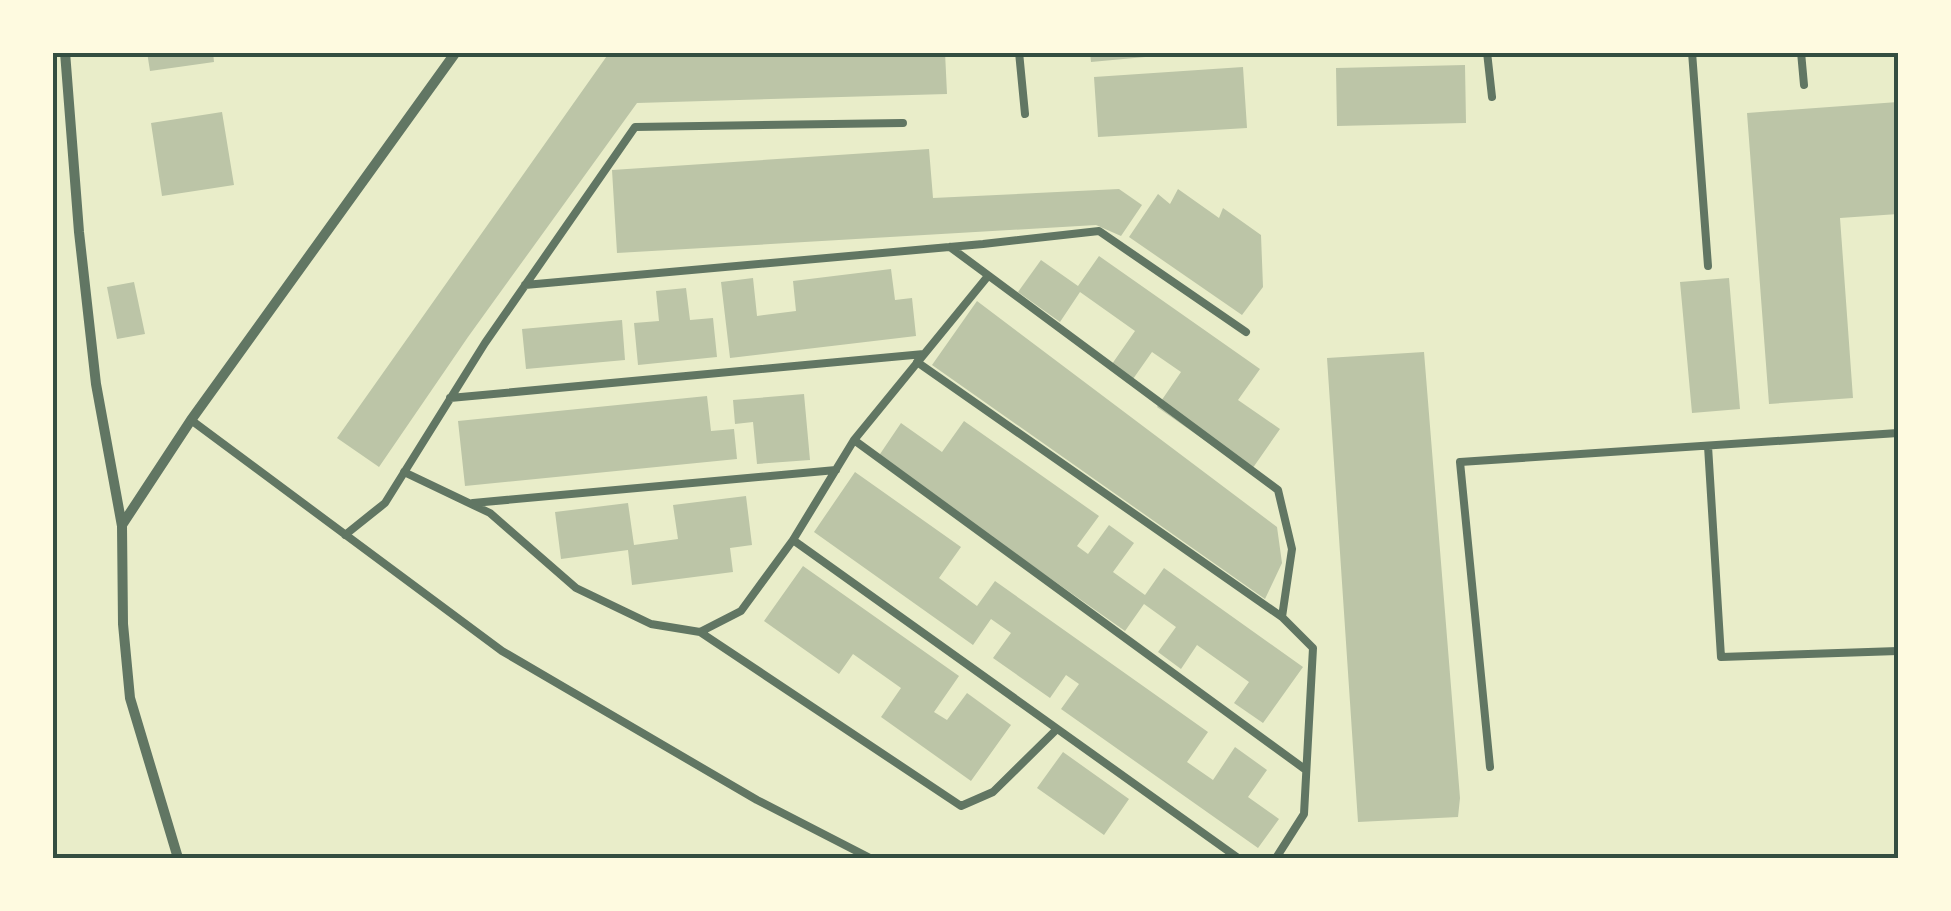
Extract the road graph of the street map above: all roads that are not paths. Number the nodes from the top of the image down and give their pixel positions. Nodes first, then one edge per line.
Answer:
1 (65, 52) edge
2 (456, 52) edge
3 (1018, 52) edge
4 (1487, 52) edge
5 (1692, 52) edge
6 (1801, 52) edge
7 (1804, 85) dead end
8 (1492, 97) dead end
9 (1026, 114) dead end
10 (903, 123) dead end
11 (950, 247) junction
12 (1708, 266) dead end
13 (988, 276) junction
14 (526, 285) junction
15 (1246, 332) dead end
16 (924, 354) junction
17 (918, 362) junction
18 (450, 398) junction
19 (191, 420) junction
20 (1898, 433) edge
21 (854, 440) junction
22 (1708, 446) junction
23 (836, 470) junction
24 (404, 472) junction
25 (469, 503) junction
26 (122, 526) junction
27 (345, 535) junction
28 (793, 540) junction
29 (1282, 617) junction
30 (700, 632) junction
31 (1898, 651) edge
32 (1057, 729) junction
33 (1490, 767) dead end
34 (1306, 770) junction
35 (178, 858) edge
36 (870, 858) edge
37 (1238, 858) edge
38 (1276, 858) edge

1 - 26 street
2 - 19 street
3 - 9 lane
4 - 8 lane
5 - 12 lane
6 - 7 lane
10 - 14 lane
11 - 13 lane
11 - 14 lane
11 - 15 lane
13 - 16 lane
13 - 29 lane
14 - 18 lane
16 - 17 lane
16 - 18 lane
17 - 21 lane
17 - 29 lane
18 - 24 lane
19 - 26 street
19 - 27 lane
20 - 22 lane
21 - 23 lane
21 - 34 lane
22 - 31 lane
22 - 33 lane
23 - 25 lane
23 - 28 lane
24 - 25 lane
24 - 27 lane
25 - 30 lane
26 - 35 street
27 - 36 lane
28 - 30 lane
28 - 32 lane
29 - 34 lane
30 - 32 lane
32 - 37 lane
34 - 38 lane

